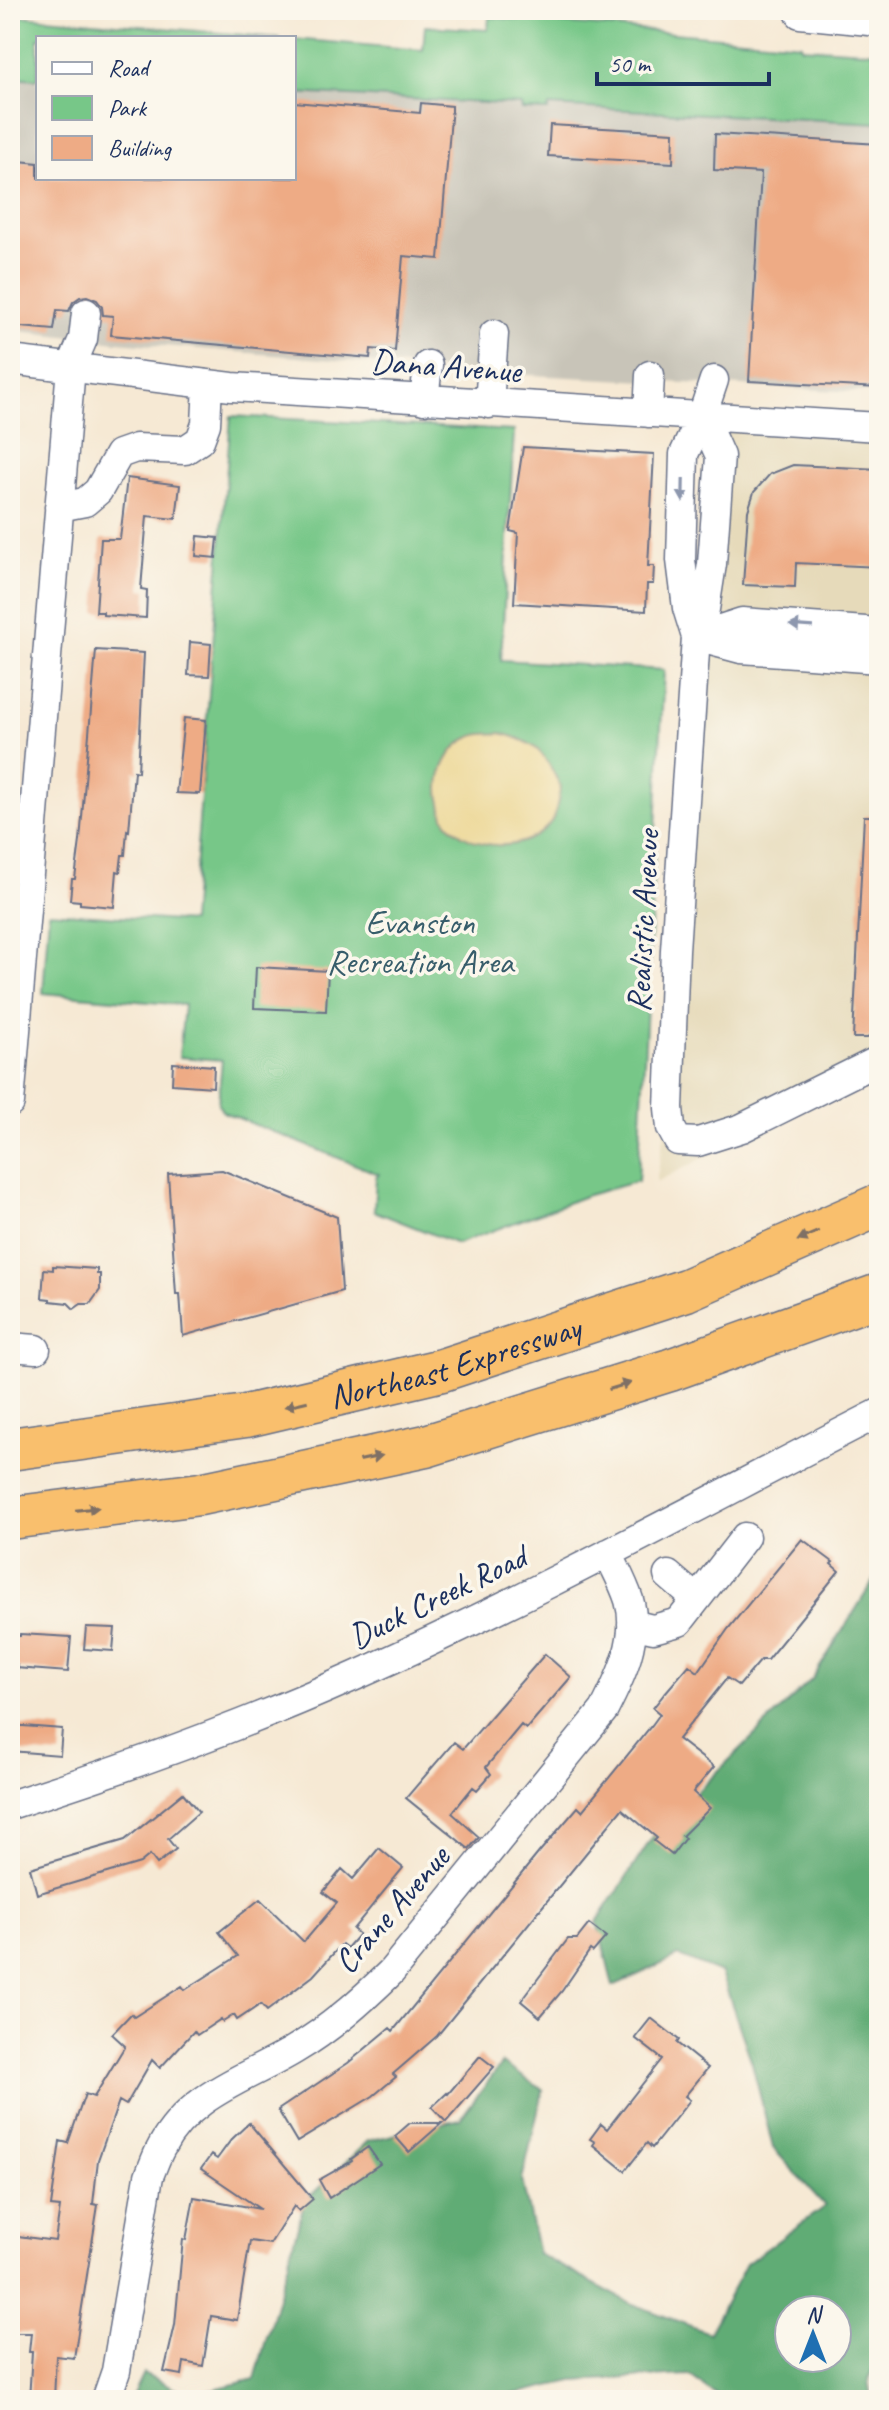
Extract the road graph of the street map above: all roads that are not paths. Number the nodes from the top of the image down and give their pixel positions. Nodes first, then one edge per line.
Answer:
1 (800, 14) dead end
2 (835, 14) edge
3 (879, 22) edge
4 (86, 313) dead end
5 (494, 334) dead end
6 (10, 360) edge
7 (428, 365) dead end
8 (71, 367) junction
9 (650, 375) dead end
10 (714, 380) dead end
11 (208, 384) junction
12 (424, 400) junction
13 (489, 404) junction
14 (648, 413) junction
15 (702, 416) junction
16 (879, 427) edge
17 (59, 507) junction
18 (879, 632) edge
19 (696, 637) junction
20 (879, 659) edge
21 (15, 968) edge
22 (879, 1060) edge
23 (10, 1103) edge
24 (879, 1205) edge
25 (879, 1295) edge
26 (879, 1413) edge
27 (10, 1449) edge
28 (10, 1518) edge
29 (745, 1537) dead end
30 (608, 1553) junction
31 (668, 1575) dead end
32 (696, 1599) junction
33 (632, 1624) junction
34 (10, 1805) edge
35 (106, 2400) edge

1 - 2 street
2 - 3 street
4 - 8 street
5 - 13 street
6 - 8 street, Dana Avenue
7 - 12 street
8 - 11 street, Dana Avenue
8 - 17 street
9 - 14 street
10 - 15 street
11 - 12 street, Dana Avenue
11 - 17 street
12 - 13 street, Dana Avenue
13 - 14 street, Dana Avenue
14 - 15 street, Dana Avenue
15 - 16 street, Dana Avenue
15 - 19 street, Realistic Avenue
17 - 21 street
18 -> 19 street
19 - 20 street
19 - 22 street, Realistic Avenue
21 - 23 street
24 -> 27 highway, Northeast Expressway
28 -> 25 highway, Northeast Expressway
26 - 30 street, Duck Creek Road
29 - 32 street
30 - 33 street, Crane Avenue
30 - 34 street, Duck Creek Road
31 - 32 street
32 - 33 street
33 - 35 street, Crane Avenue

